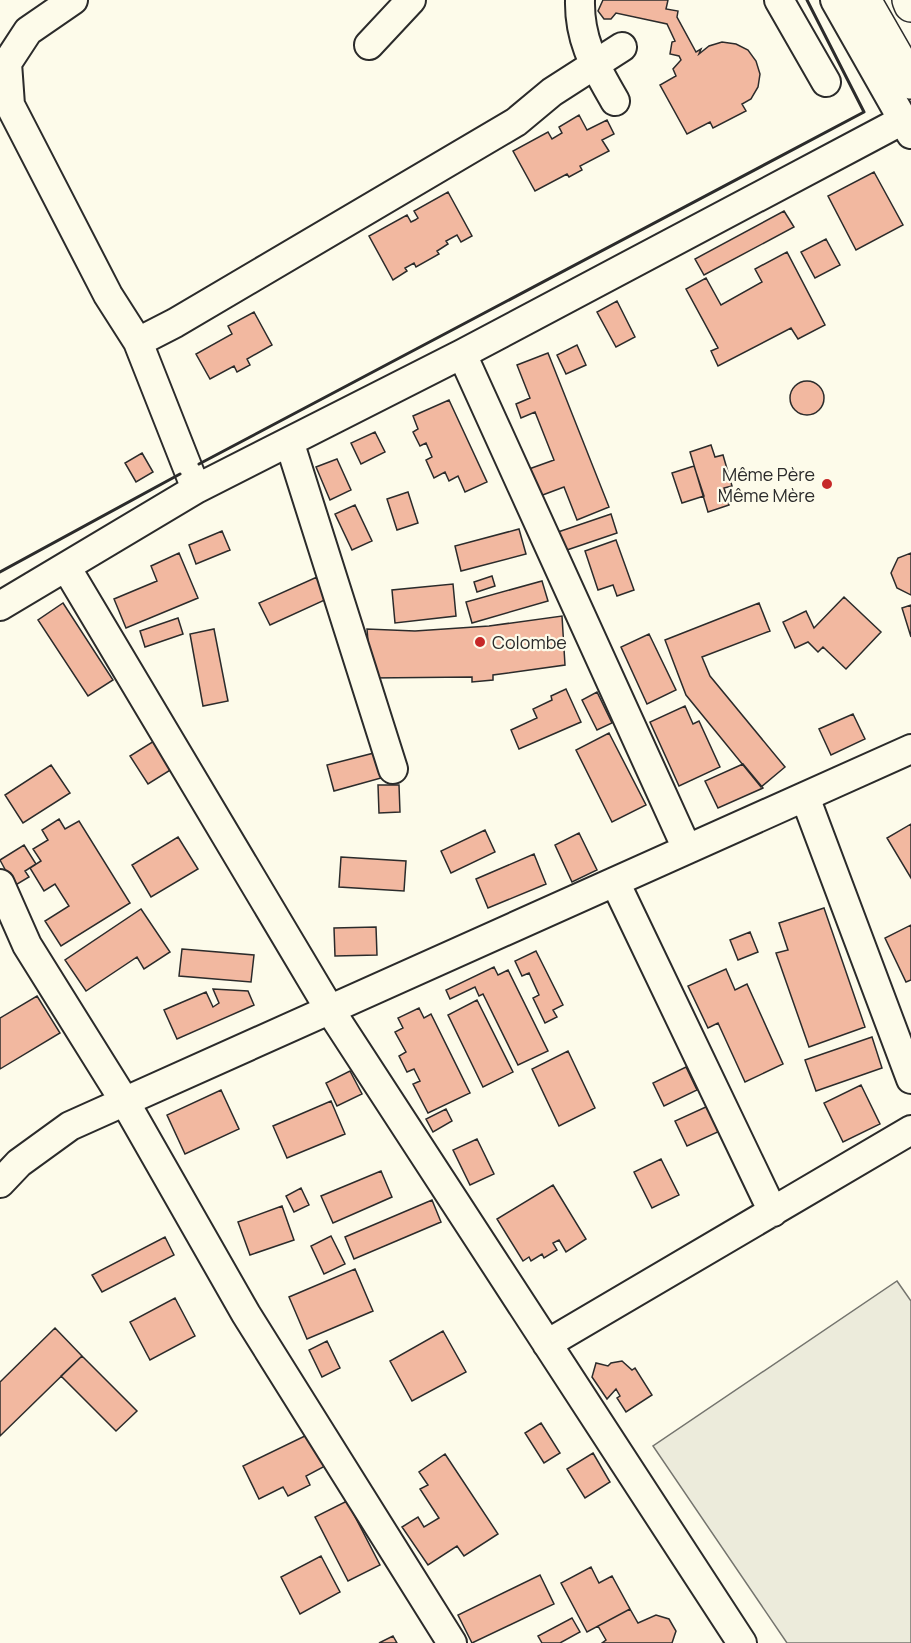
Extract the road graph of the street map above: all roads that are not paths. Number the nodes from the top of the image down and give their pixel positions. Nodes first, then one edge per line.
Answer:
1 (73, 0) edge
2 (411, 0) edge
3 (580, 0) edge
4 (779, 0) edge
5 (835, 0) edge
6 (864, 0) edge
7 (909, 0) edge
8 (911, 4) edge
9 (369, 45) dead end
10 (622, 47) dead end
11 (594, 64) junction
12 (826, 82) dead end
13 (911, 82) edge
14 (615, 101) dead end
15 (907, 127) edge
16 (138, 342) junction
17 (462, 354) junction
18 (290, 444) junction
19 (196, 489) junction
20 (66, 567) junction
21 (0, 606) edge
22 (911, 749) edge
23 (393, 769) dead end
24 (805, 797) junction
25 (687, 849) junction
26 (615, 882) junction
27 (0, 884) edge
28 (330, 1010) junction
29 (911, 1079) edge
30 (124, 1102) junction
31 (911, 1130) edge
32 (0, 1183) edge
33 (773, 1212) junction
34 (548, 1344) junction
35 (452, 1643) edge
36 (742, 1643) edge

1 - 16 street
2 - 9 street
3 - 11 street
4 - 12 street
5 - 15 street
6 - 13 highway
7 - 8 highway
10 - 11 street
11 - 14 street
11 - 16 street
15 - 17 street
16 - 19 street
17 - 18 street
17 - 25 street
18 - 19 street
18 - 23 street
19 - 20 street
20 - 21 street
20 - 28 street
22 - 24 street
24 - 25 street
24 - 29 street
25 - 26 street
26 - 28 street
26 - 33 street
27 - 30 street
28 - 30 street
28 - 34 street
30 - 32 street
30 - 35 street
31 - 33 street
33 - 34 street
34 - 36 street

